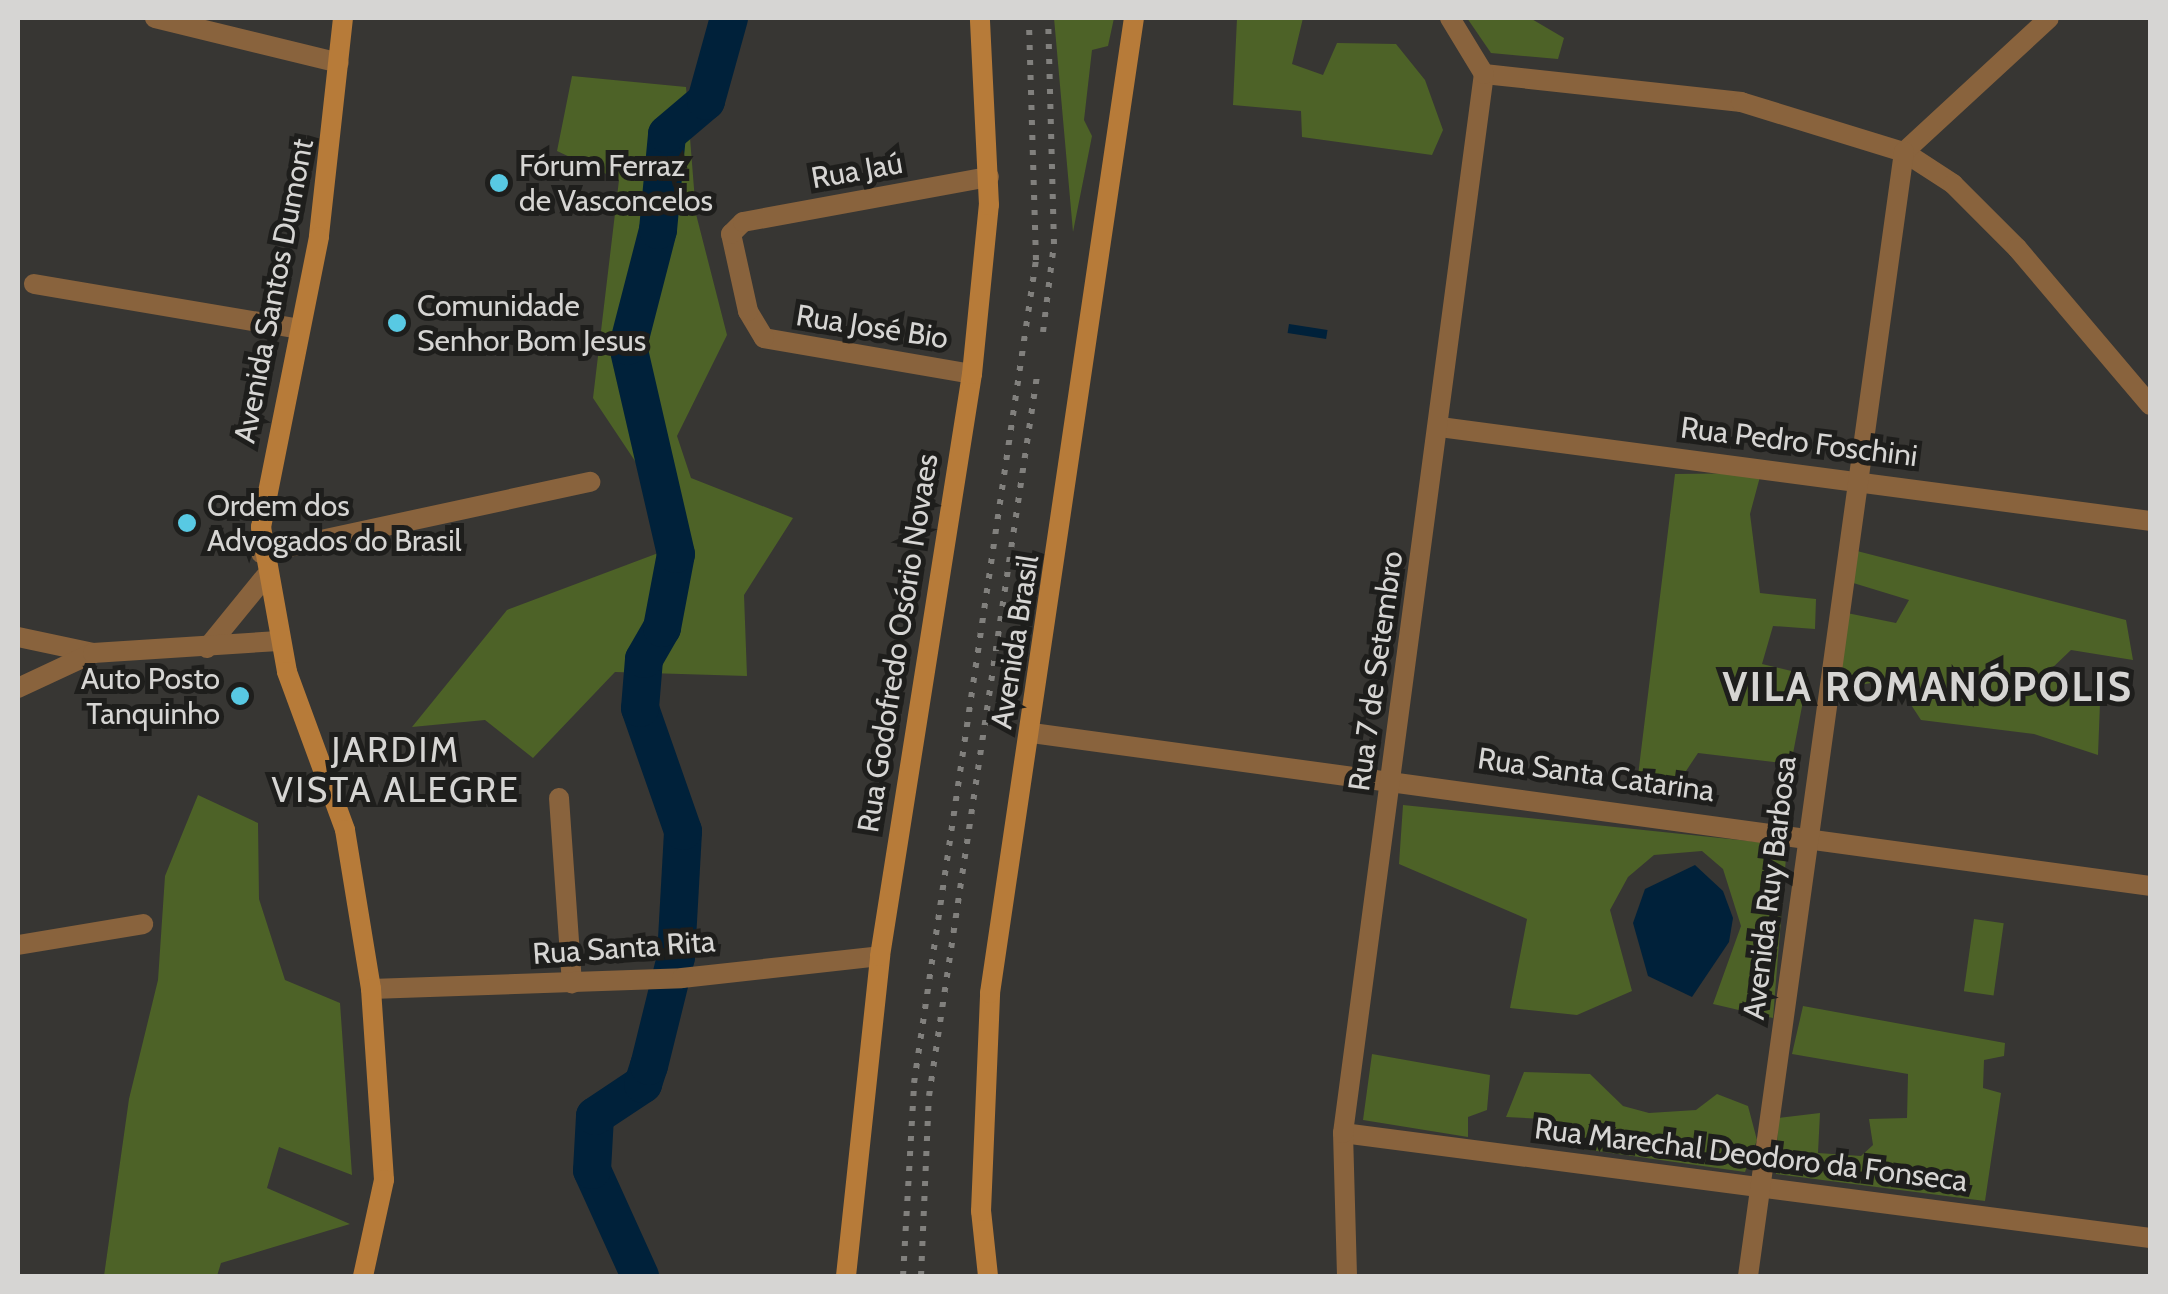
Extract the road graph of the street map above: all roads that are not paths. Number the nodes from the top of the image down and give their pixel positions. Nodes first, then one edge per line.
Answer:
1 (154, 18) edge
2 (343, 18) edge
3 (980, 18) edge
4 (1134, 18) edge
5 (1450, 18) edge
6 (2050, 18) edge
7 (340, 63) junction
8 (1484, 74) junction
9 (1904, 152) junction
10 (988, 177) junction
11 (737, 224) joint
12 (34, 284) dead end
13 (299, 329) junction
14 (972, 374) junction
15 (2150, 405) edge
16 (1440, 427) junction
17 (1853, 478) junction
18 (590, 482) dead end
19 (2150, 521) edge
20 (261, 553) junction
21 (265, 578) junction
22 (18, 637) edge
23 (279, 642) junction
24 (206, 648) junction
25 (93, 652) junction
26 (18, 688) edge
27 (1032, 732) junction
28 (1392, 778) junction
29 (559, 798) dead end
30 (1808, 833) junction
31 (2150, 886) edge
32 (143, 924) dead end
33 (18, 945) edge
34 (880, 956) junction
35 (572, 984) junction
36 (371, 989) junction
37 (1343, 1133) junction
38 (1761, 1186) junction
39 (2150, 1238) edge
40 (362, 1276) edge
41 (846, 1276) edge
42 (988, 1276) edge
43 (1347, 1276) edge
44 (1748, 1276) edge

1 - 7 street
2 - 7 main road, Avenida Santos Dumont
3 - 10 main road, Rua Godofredo Osório Novaes
4 - 27 main road, Avenida Brasil
5 - 8 street
6 - 9 street
7 - 13 main road, Avenida Santos Dumont
8 - 9 street
8 - 16 street, Rua 7 de Setembro
9 - 15 street
9 - 17 street, Avenida Ruy Barbosa
10 - 11 street, Rua Jaú
10 - 14 main road, Rua Godofredo Osório Novaes
11 - 14 street, Rua José Bio
12 - 13 street
13 - 20 main road, Avenida Santos Dumont
14 - 34 main road, Rua Godofredo Osório Novaes
16 - 17 street, Rua Pedro Foschini
16 - 28 street, Rua 7 de Setembro
17 - 19 street, Rua Pedro Foschini
17 - 30 street, Avenida Ruy Barbosa
18 - 20 street
20 - 21 main road, Avenida Santos Dumont
21 - 23 main road, Avenida Santos Dumont
21 - 24 street
22 - 25 street
23 - 24 street
23 - 36 main road, Avenida Santos Dumont
24 - 25 street
25 - 26 street
27 - 28 street, Rua Santa Catarina
27 - 42 main road, Avenida Brasil
28 - 30 street, Rua Santa Catarina
28 - 37 street, Rua 7 de Setembro
29 - 35 street
30 - 31 street, Rua Santa Catarina
30 - 38 street, Avenida Ruy Barbosa
32 - 33 street
34 - 35 street, Rua Santa Rita
34 - 41 main road, Rua Godofredo Osório Novaes
35 - 36 street, Rua Santa Rita
36 - 40 main road, Avenida Santos Dumont
37 - 38 street, Rua Marechal Deodoro da Fonseca
37 - 43 street, Rua 7 de Setembro
38 - 39 street, Rua Marechal Deodoro da Fonseca
38 - 44 street, Avenida Ruy Barbosa

